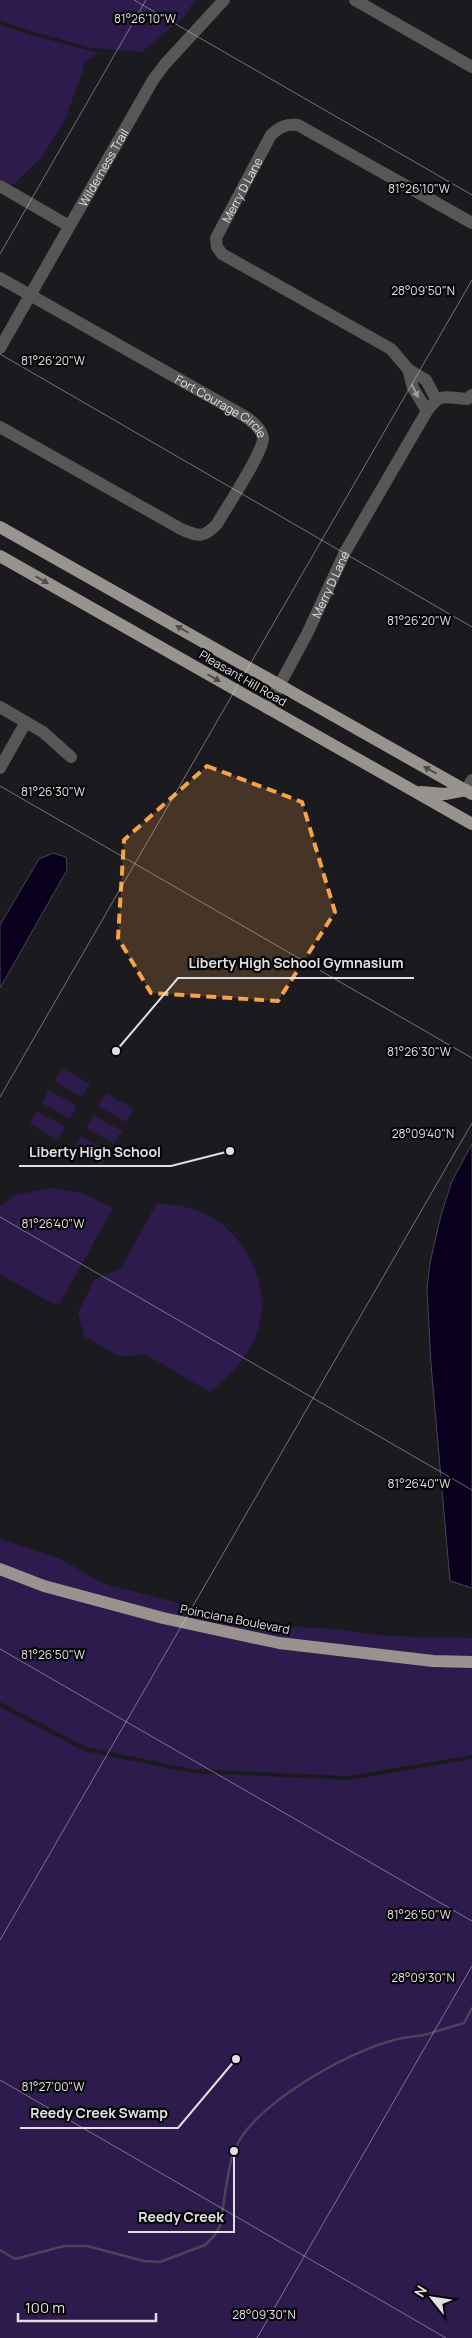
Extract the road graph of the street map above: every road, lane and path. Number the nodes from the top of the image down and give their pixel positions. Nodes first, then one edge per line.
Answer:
1 (224, 0) edge
2 (355, 0) edge
3 (471, 64) edge
4 (0, 186) edge
5 (472, 223) edge
6 (69, 226) junction
7 (0, 278) edge
8 (30, 295) junction
9 (0, 348) edge
10 (408, 369) junction
11 (472, 395) edge
12 (436, 399) junction
13 (427, 411) junction
14 (0, 427) edge
15 (0, 527) edge
16 (0, 556) edge
17 (280, 685) junction
18 (0, 707) edge
19 (267, 708) junction
20 (26, 722) junction
21 (71, 757) dead end
22 (0, 768) edge
23 (470, 788) edge
24 (413, 790) junction
25 (472, 824) edge
26 (0, 1569) edge
27 (472, 1662) edge

1 - 6 street, Wilderness Trail
2 - 3 street
4 - 6 street
5 - 10 street, Merry D Lane
6 - 8 street, Wilderness Trail
7 - 8 street
8 - 9 street, Wilderness Trail
8 - 14 street, Fort Courage Circle
10 - 12 street, Merry D Lane
10 -> 13 street, Merry D Lane
11 - 12 street
12 - 13 street, Merry D Lane
13 - 17 street, Merry D Lane
17 -> 15 main road, Pleasant Hill Road
16 -> 19 main road, Pleasant Hill Road
17 - 19 street, Merry D Lane
23 -> 17 main road, Pleasant Hill Road
18 - 20 street
19 - 24 main road, Pleasant Hill Road
20 - 21 street
20 - 22 street
23 - 24 main road
24 - 25 main road, Pleasant Hill Road
26 - 27 main road, Poinciana Boulevard

